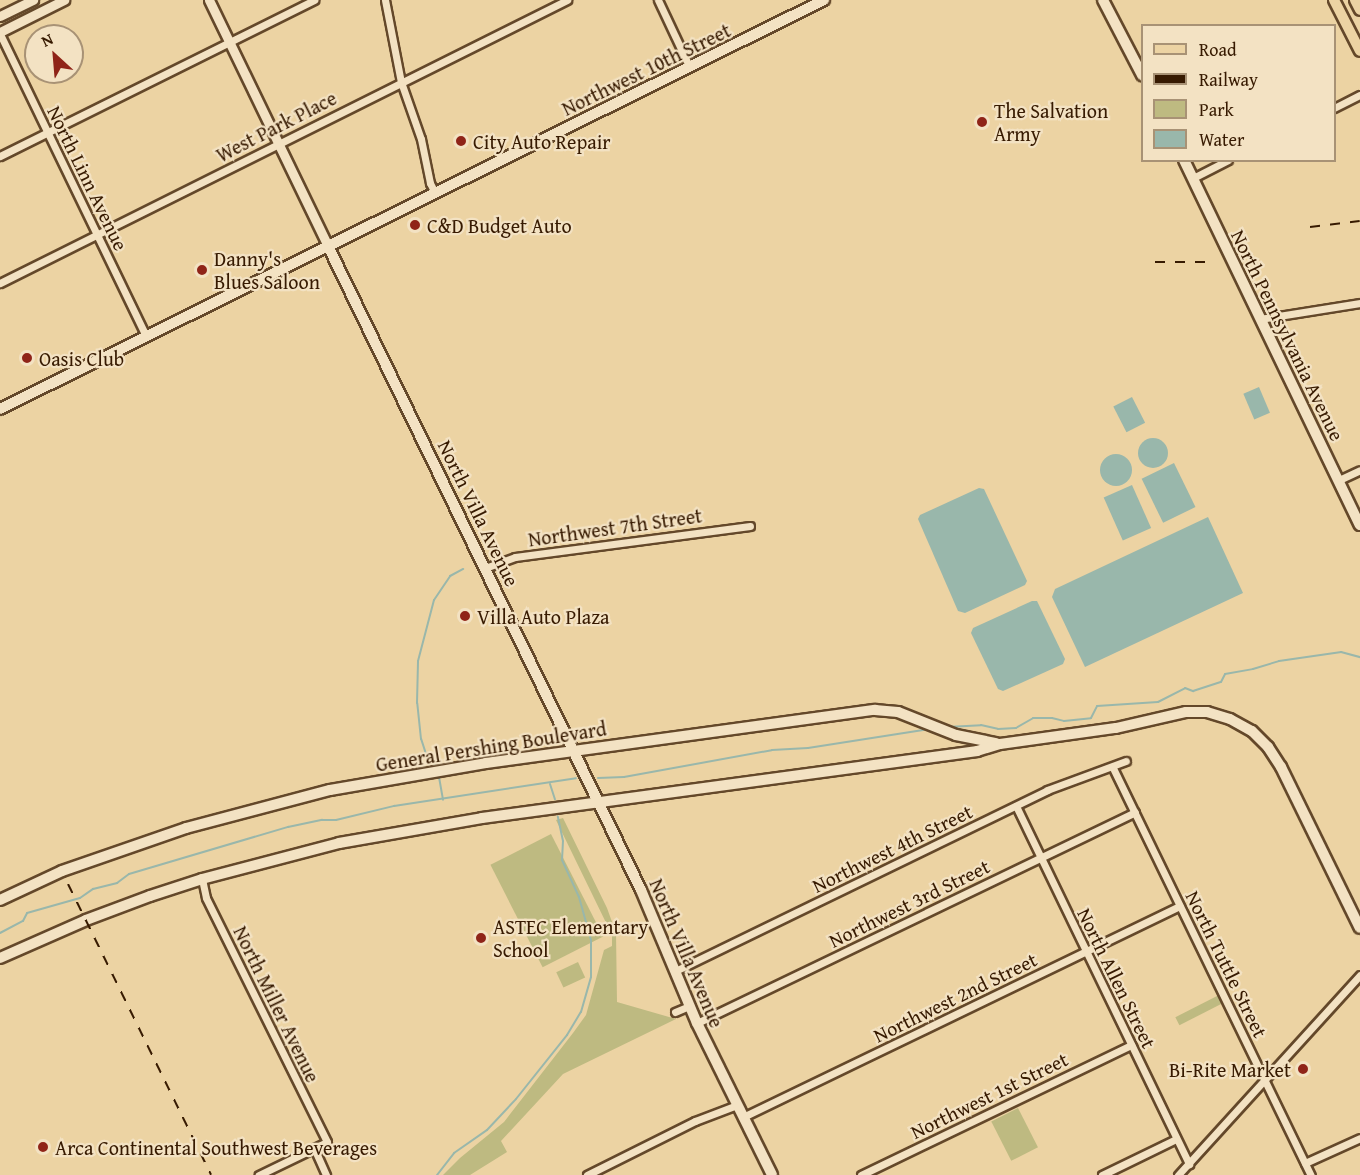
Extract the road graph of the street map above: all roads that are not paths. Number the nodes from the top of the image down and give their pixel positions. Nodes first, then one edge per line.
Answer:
1 (33, 0) edge
2 (64, 0) edge
3 (209, 0) edge
4 (314, 0) edge
5 (385, 0) edge
6 (567, 0) edge
7 (658, 0) edge
8 (824, 0) edge
9 (1103, 0) edge
10 (1110, 0) edge
11 (1334, 0) edge
12 (1355, 0) edge
13 (1360, 10) edge
14 (0, 16) edge
15 (1118, 24) junction
16 (0, 33) edge
17 (229, 42) junction
18 (1360, 51) edge
19 (689, 66) junction
20 (1141, 71) edge
21 (401, 82) junction
22 (1360, 95) edge
23 (1336, 107) edge
24 (47, 133) junction
25 (278, 144) junction
26 (0, 156) edge
27 (1185, 162) edge
28 (1224, 162) edge
29 (1193, 178) junction
30 (435, 193) junction
31 (97, 234) junction
32 (328, 246) junction
33 (0, 283) edge
34 (1360, 303) edge
35 (1260, 319) junction
36 (146, 336) junction
37 (0, 409) edge
38 (1360, 470) edge
39 (1339, 480) junction
40 (1360, 525) edge
41 (750, 526) dead end
42 (485, 568) junction
43 (949, 732) junction
44 (1000, 744) junction
45 (573, 751) junction
46 (943, 755) junction
47 (1126, 761) dead end
48 (1113, 768) junction
49 (598, 802) junction
50 (1016, 806) junction
51 (1135, 812) junction
52 (1041, 857) junction
53 (202, 879) junction
54 (0, 900) edge
55 (1180, 906) junction
56 (1360, 928) edge
57 (1086, 952) junction
58 (0, 958) edge
59 (675, 971) junction
60 (1360, 975) edge
61 (689, 1006) junction
62 (675, 1012) dead end
63 (697, 1023) junction
64 (1131, 1045) junction
65 (1264, 1080) junction
66 (737, 1105) junction
67 (743, 1117) junction
68 (1360, 1138) edge
69 (1176, 1139) junction
70 (314, 1148) junction
71 (1305, 1162) junction
72 (1189, 1164) junction
73 (259, 1175) edge
74 (326, 1175) edge
75 (587, 1175) edge
76 (772, 1175) edge
77 (861, 1175) edge
78 (1102, 1175) edge
79 (1178, 1175) edge
80 (1311, 1175) edge

1 - 14 street
2 - 16 street
3 - 17 street, North Villa Avenue
4 - 17 street
5 - 21 street
6 - 21 street, West Park Place
7 - 19 street
8 - 19 main road, Northwest 10th Street
9 - 15 main road
10 - 15 main road
11 - 18 main road
12 - 13 main road
15 - 20 main road
16 - 24 street, North Linn Avenue
17 - 24 street
17 - 25 street, North Villa Avenue
19 - 30 main road, Northwest 10th Street
21 - 25 street, West Park Place
21 - 30 street
22 - 23 street
24 - 26 street
24 - 31 street, North Linn Avenue
25 - 31 street, West Park Place
25 - 32 street, North Villa Avenue
27 - 29 main road, North Pennsylvania Avenue
28 - 29 street
29 - 35 main road, North Pennsylvania Avenue
30 - 32 main road, Northwest 10th Street
31 - 33 street, West Park Place
31 - 36 street, North Linn Avenue
32 - 36 main road, Northwest 10th Street
32 - 42 main road, North Villa Avenue
34 - 35 street
35 - 39 main road, North Pennsylvania Avenue
36 - 37 main road, Northwest 10th Street
38 - 39 street
39 - 40 main road, North Pennsylvania Avenue
41 - 42 street, Northwest 7th Street
42 - 45 main road, North Villa Avenue
43 - 44 main road, General Pershing Boulevard
43 - 45 main road, General Pershing Boulevard
43 - 46 main road
44 - 46 main road, General Pershing Boulevard
44 - 56 main road, General Pershing Boulevard
45 - 49 main road, North Villa Avenue
45 - 54 main road, General Pershing Boulevard
46 - 49 main road, General Pershing Boulevard
47 - 48 street, Northwest 4th Street
48 - 50 street, Northwest 4th Street
48 - 51 street, North Tuttle Street
49 - 53 main road, General Pershing Boulevard
49 - 59 main road, North Villa Avenue
50 - 52 street, North Allen Street
50 - 59 street, Northwest 4th Street
51 - 52 street, Northwest 3rd Street
51 - 55 street, North Tuttle Street
52 - 57 street, North Allen Street
52 - 63 street, Northwest 3rd Street
53 - 58 main road, General Pershing Boulevard
53 - 70 street, North Miller Avenue
55 - 57 street, Northwest 2nd Street
55 - 65 street, North Tuttle Street
57 - 64 street, North Allen Street
57 - 67 street, Northwest 2nd Street
59 - 61 main road, North Villa Avenue
60 - 65 street
61 - 62 street
61 - 63 main road, North Villa Avenue
63 - 66 main road, North Villa Avenue
64 - 69 street, North Allen Street
64 - 77 street, Northwest 1st Street
65 - 71 street, North Tuttle Street
65 - 72 street
66 - 67 main road, North Villa Avenue
66 - 75 street
67 - 76 main road, North Villa Avenue
68 - 71 street
69 - 72 street, North Allen Street
69 - 78 street
70 - 73 street
70 - 74 street
71 - 80 street, North Tuttle Street
72 - 79 street

